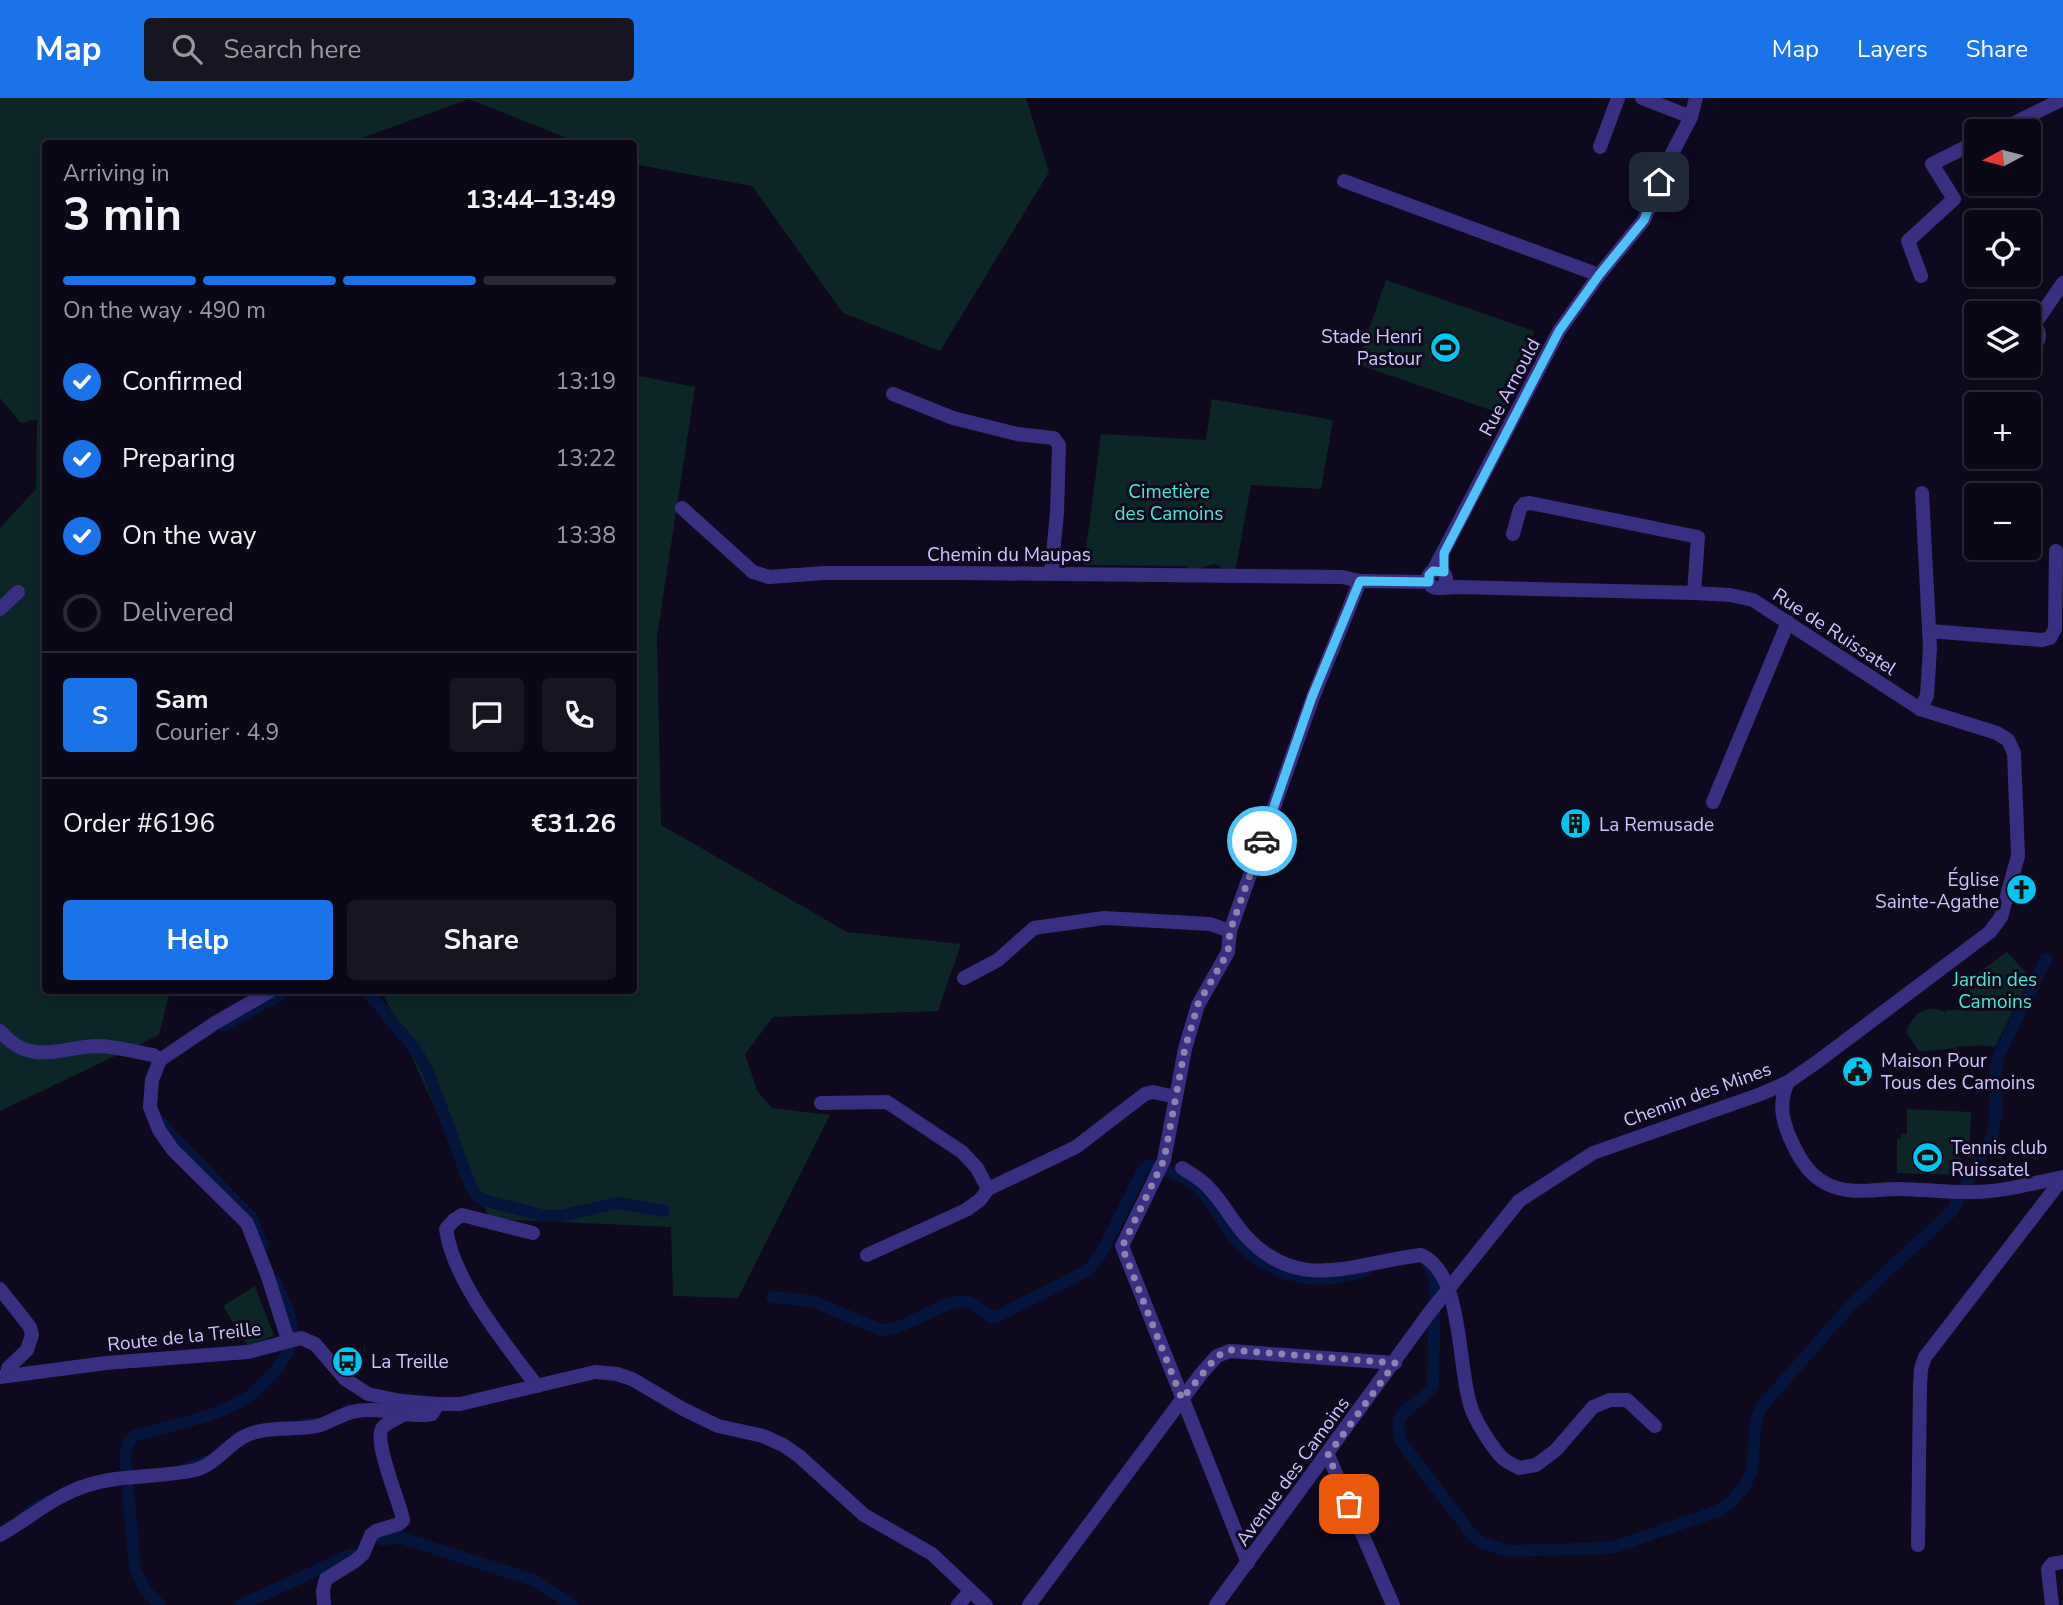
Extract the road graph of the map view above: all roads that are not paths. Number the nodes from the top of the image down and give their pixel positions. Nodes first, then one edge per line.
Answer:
1 (1618, 98) edge
2 (1642, 98) edge
3 (1696, 98) edge
4 (2063, 99) edge
5 (1691, 117) junction
6 (2022, 119) edge
7 (1600, 147) dead end
8 (1964, 148) edge
9 (1344, 181) dead end
10 (1599, 275) junction
11 (1921, 276) dead end
12 (2063, 283) edge
13 (2041, 310) edge
14 (893, 394) dead end
15 (1922, 493) dead end
16 (682, 508) dead end
17 (1514, 534) dead end
18 (2056, 551) dead end
19 (1051, 573) junction
20 (1442, 580) junction
21 (1360, 581) junction
22 (18, 592) dead end
23 (1694, 593) junction
24 (0, 609) edge
25 (1788, 622) junction
26 (1929, 632) junction
27 (1920, 709) junction
28 (1713, 802) dead end
29 (2017, 827) joint
30 (1230, 931) junction
31 (964, 978) dead end
32 (265, 994) edge
33 (0, 1031) edge
34 (160, 1060) junction
35 (1788, 1082) junction
36 (1176, 1097) junction
37 (821, 1103) dead end
38 (1182, 1168) dead end
39 (2063, 1178) edge
40 (988, 1189) junction
41 (533, 1233) dead end
42 (867, 1255) dead end
43 (0, 1289) edge
44 (1444, 1295) junction
45 (290, 1339) junction
46 (1395, 1363) junction
47 (4, 1376) edge
48 (537, 1386) junction
49 (1182, 1399) junction
50 (438, 1404) junction
51 (402, 1415) junction
52 (1655, 1426) dead end
53 (1328, 1455) junction
54 (0, 1535) edge
55 (1919, 1545) dead end
56 (2063, 1562) edge
57 (1248, 1563) junction
58 (970, 1591) junction
59 (324, 1605) edge
60 (958, 1605) edge
61 (986, 1605) edge
62 (1029, 1605) edge
63 (1216, 1605) edge
64 (1393, 1605) edge
65 (2052, 1605) edge

1 - 7 street
2 - 5 street
3 - 5 street, Rue Arnould
4 - 6 street
5 - 10 street, Rue Arnould
8 - 11 street
9 - 10 street
10 - 20 street, Rue Arnould
12 - 13 street
14 - 19 street
15 - 26 street
16 - 19 street, Chemin du Maupas
17 - 23 street
18 - 26 street
19 - 21 street, Chemin du Maupas
20 - 21 street, Chemin du Maupas
20 - 23 street, Rue de Ruissatel
21 - 30 street
22 - 24 street
23 - 25 street, Rue de Ruissatel
25 - 27 street, Rue de Ruissatel
25 - 28 street
26 - 27 street
27 - 29 street, Rue de Ruissatel
29 - 35 street, Chemin des Mines
30 - 31 street
30 - 36 street
32 - 34 street
33 - 34 street
34 - 45 street
35 - 39 street
35 - 44 street, Chemin des Mines
36 - 40 street
36 - 49 street
37 - 40 street
38 - 44 street
39 - 55 street
40 - 42 street
41 - 48 street
43 - 47 street
44 - 46 street, Avenue des Camoins
44 - 52 street
45 - 47 street, Route de la Treille
45 - 50 street
46 - 49 street
46 - 53 street, Avenue des Camoins
48 - 50 street
48 - 58 street
49 - 57 street
49 - 62 street
50 - 51 street
51 - 54 street
51 - 59 street
53 - 57 street, Avenue des Camoins
53 - 64 street
56 - 65 street
57 - 63 street, Avenue des Camoins
58 - 60 street
58 - 61 street

